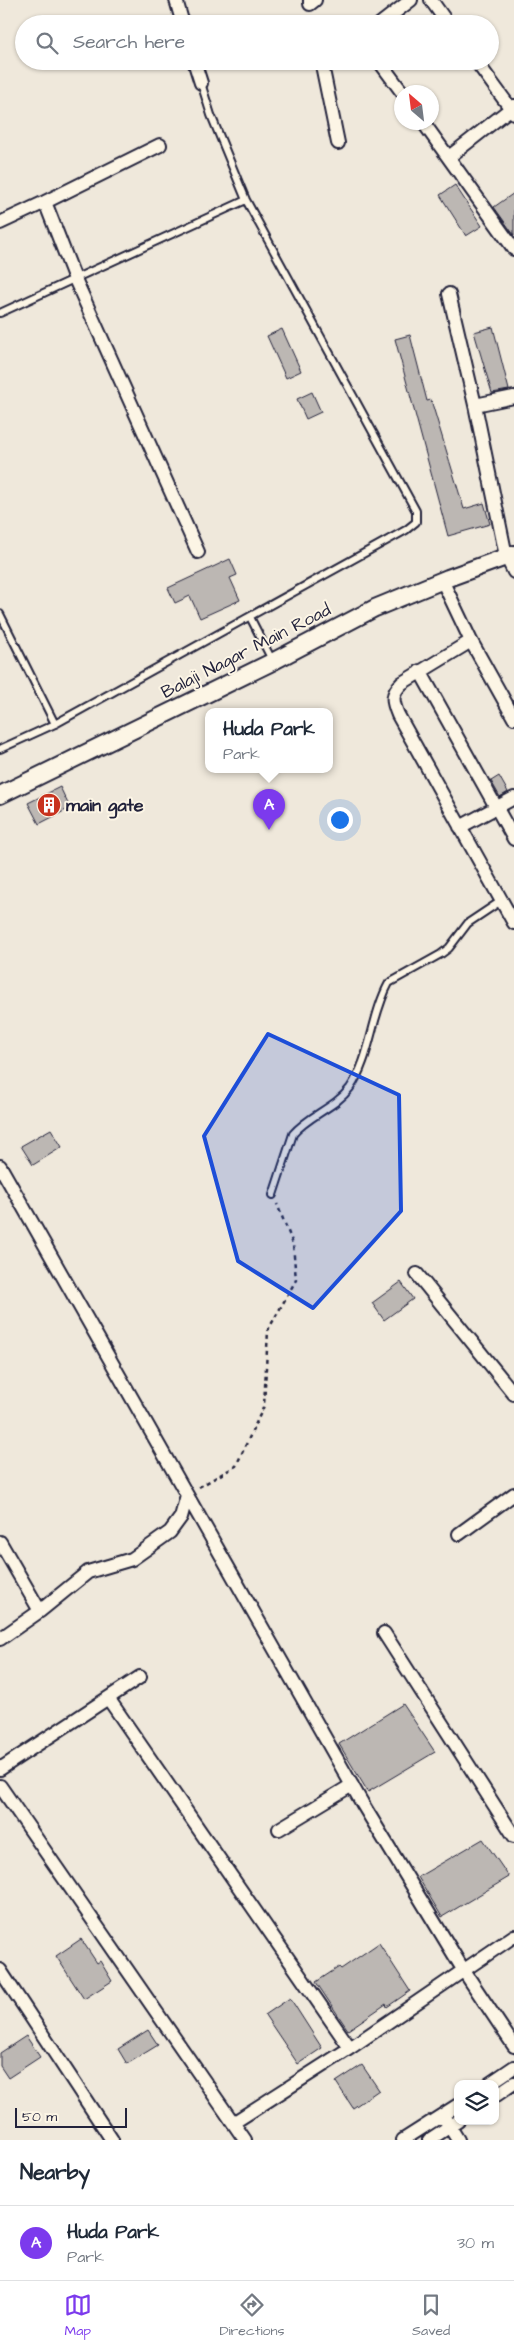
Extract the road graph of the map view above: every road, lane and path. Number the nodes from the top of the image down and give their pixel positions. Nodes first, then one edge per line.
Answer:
1 (176, 0) edge
2 (310, 0) edge
3 (315, 0) edge
4 (411, 0) edge
5 (431, 0) edge
6 (180, 15) edge
7 (392, 15) edge
8 (442, 15) edge
9 (197, 70) edge
10 (323, 70) edge
11 (386, 70) edge
12 (483, 70) edge
13 (201, 83) joint
14 (397, 85) edge
15 (513, 109) edge
16 (429, 130) edge
17 (338, 143) dead end
18 (160, 145) dead end
19 (448, 157) junction
20 (246, 200) junction
21 (45, 202) junction
22 (0, 222) edge
23 (514, 249) edge
24 (75, 280) junction
25 (449, 294) dead end
26 (0, 312) edge
27 (514, 397) edge
28 (475, 405) junction
29 (198, 552) dead end
30 (510, 555) edge
31 (514, 572) edge
32 (442, 580) junction
33 (0, 614) edge
34 (250, 617) junction
35 (471, 641) junction
36 (272, 662) junction
37 (420, 671) junction
38 (514, 718) edge
39 (55, 724) junction
40 (0, 749) edge
41 (0, 795) edge
42 (514, 798) edge
43 (496, 807) junction
44 (460, 827) junction
45 (514, 839) edge
46 (502, 901) junction
47 (514, 923) edge
48 (0, 1166) edge
49 (273, 1195) joint
50 (417, 1274) dead end
51 (514, 1394) edge
52 (187, 1494) junction
53 (514, 1494) edge
54 (459, 1534) dead end
55 (0, 1542) edge
56 (40, 1612) junction
57 (384, 1632) dead end
58 (0, 1639) edge
59 (140, 1677) dead end
60 (108, 1698) junction
61 (0, 1769) edge
62 (352, 1785) junction
63 (0, 1786) edge
64 (280, 1829) dead end
65 (514, 1836) edge
66 (514, 1936) edge
67 (0, 1970) edge
68 (464, 1971) junction
69 (514, 2046) edge
70 (350, 2048) junction
71 (514, 2068) edge
72 (496, 2080) edge
73 (514, 2083) edge
74 (499, 2093) edge
75 (454, 2108) edge
76 (442, 2115) junction
77 (431, 2122) junction
78 (233, 2123) junction
79 (454, 2124) edge
80 (454, 2125) edge
81 (436, 2138) edge
82 (112, 2140) edge
83 (245, 2140) edge
84 (403, 2140) edge
85 (458, 2140) edge

1 - 6 street
2 - 3 street
4 - 7 street
5 - 8 street
9 - 13 street
10 - 17 street
11 - 14 street
12 - 15 street
13 - 20 lane
15 - 19 street
16 - 19 street
18 - 21 street
19 - 23 street
20 - 24 lane
20 - 34 lane
21 - 22 street
21 - 24 street
24 - 26 lane
24 - 29 street
25 - 28 street
27 - 28 street
28 - 30 street
30 - 31 street
30 - 32 street, Balaji Nagar Main Road
32 - 35 street
32 - 36 street, Balaji Nagar Main Road
33 - 39 lane
34 - 36 lane
34 - 39 lane
35 - 37 street
35 - 38 street
36 - 41 street, Balaji Nagar Main Road
37 - 43 street
37 - 44 street
39 - 40 lane
42 - 43 street
43 - 44 street
43 - 45 street
44 - 46 street
46 - 47 street
46 - 49 lane
48 - 52 street
49 - 52 path
50 - 51 street
52 - 56 street
52 - 62 street
53 - 54 street
55 - 56 street
56 - 58 street
57 - 65 street
59 - 60 street
60 - 61 street
60 - 70 street
62 - 64 street
62 - 68 street
63 - 78 street
66 - 68 street
67 - 82 street
68 - 69 street
68 - 70 street
70 - 78 street
71 - 72 street
73 - 74 street
75 - 76 street
76 - 77 street
76 - 79 street
77 - 81 street
77 - 84 street
78 - 83 street
79 - 81 street
80 - 85 street

